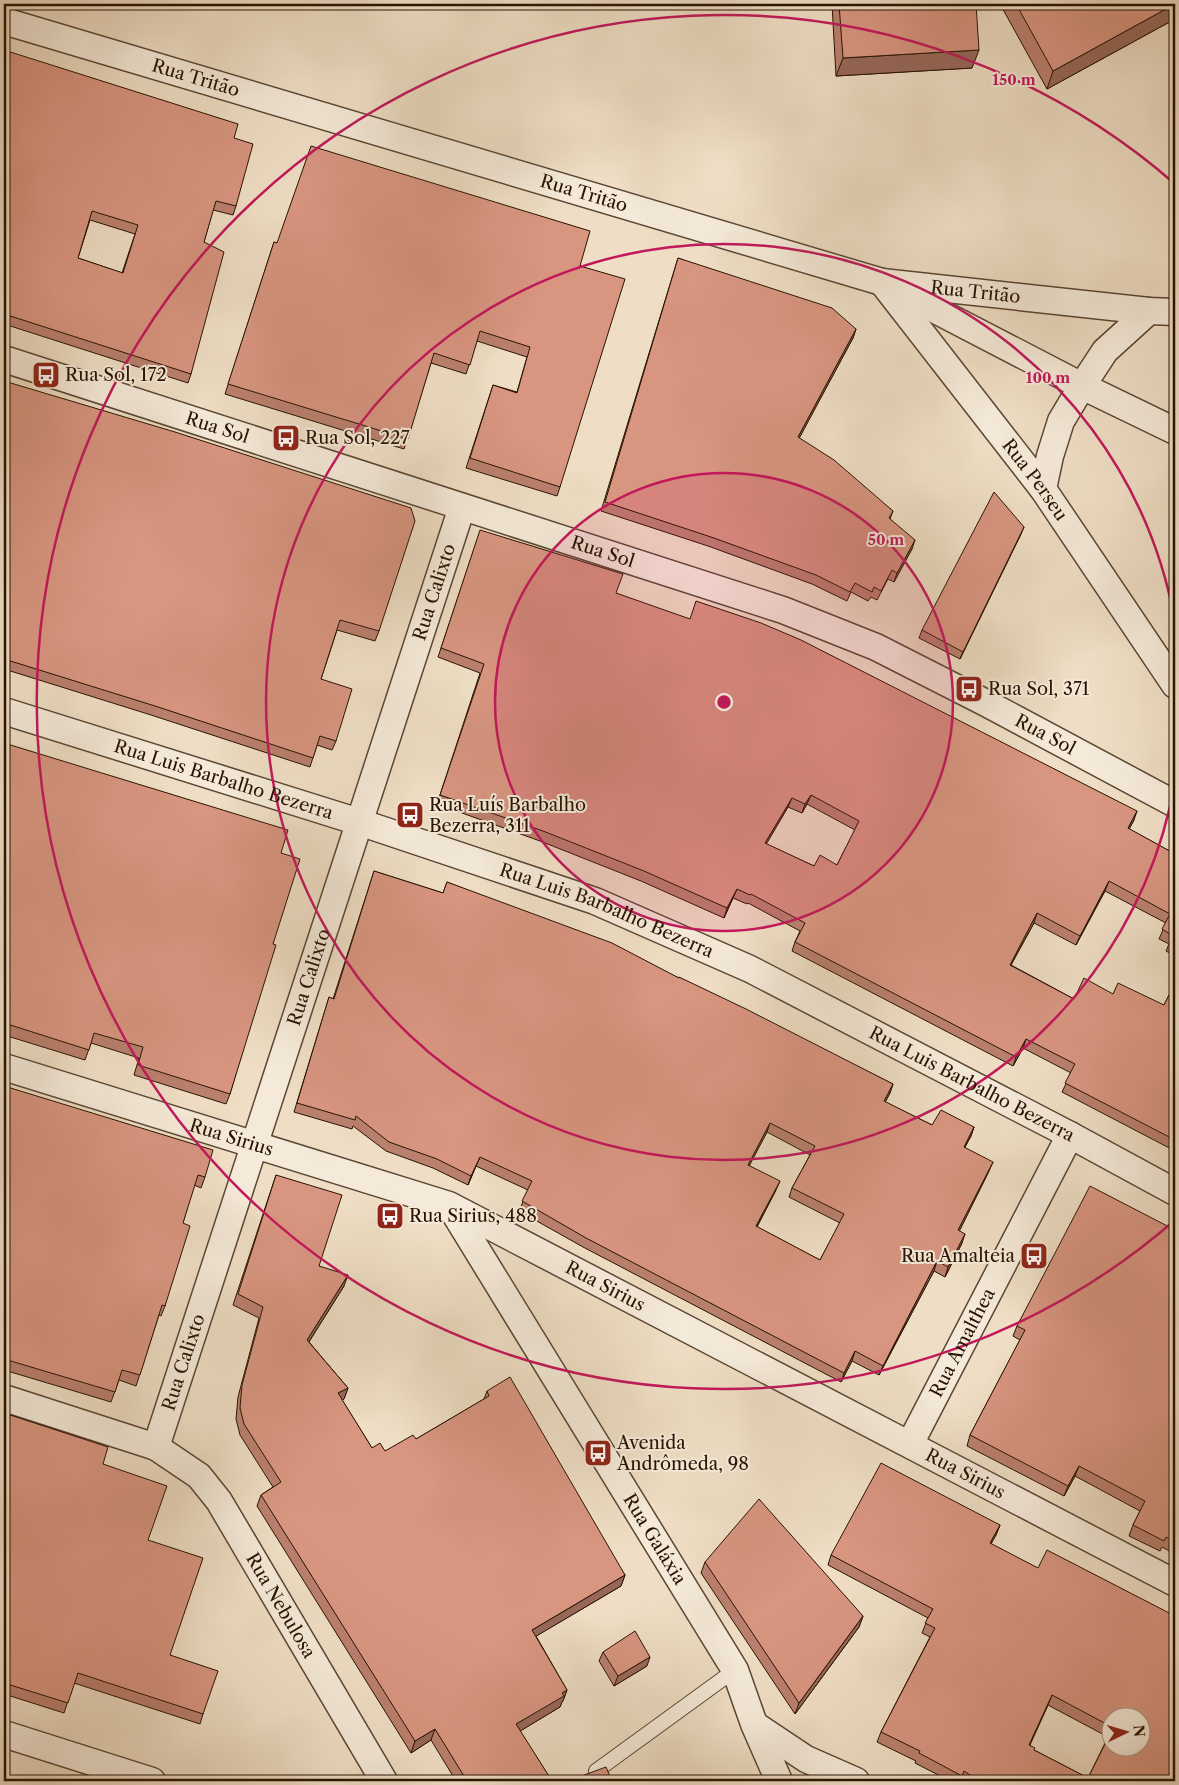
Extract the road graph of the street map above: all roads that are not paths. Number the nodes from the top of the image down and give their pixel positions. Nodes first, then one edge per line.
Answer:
1 (4, 21) edge
2 (882, 282) junction
3 (1148, 311) junction
4 (1175, 312) edge
5 (4, 359) edge
6 (1082, 386) junction
7 (1175, 431) edge
8 (1043, 489) junction
9 (462, 507) junction
10 (1175, 685) edge
11 (4, 711) edge
12 (1175, 804) edge
13 (359, 822) junction
14 (4, 1067) edge
15 (1070, 1135) junction
16 (255, 1146) junction
17 (1175, 1192) edge
18 (449, 1205) junction
19 (4, 1398) edge
20 (910, 1444) junction
21 (156, 1447) junction
22 (1175, 1583) edge
23 (735, 1670) junction
24 (754, 1724) junction
25 (4, 1734) edge
26 (801, 1770) edge
27 (596, 1771) edge
28 (152, 1781) edge
29 (384, 1781) edge
30 (779, 1781) edge
31 (828, 1781) edge
32 (856, 1781) edge

1 - 2 street, Rua Tritão
2 - 3 street, Rua Tritão
2 - 6 street
2 - 8 street, Rua Perseu
3 - 4 street, Rua Tritão
3 - 6 street
5 - 9 street, Rua Sol
6 - 7 street
6 - 8 street
8 - 10 street, Rua Perseu
9 - 12 street, Rua Sol
9 - 13 street, Rua Calixto
11 - 13 street, Rua Luis Barbalho Bezerra
13 - 15 street, Rua Luis Barbalho Bezerra
13 - 16 street, Rua Calixto
14 - 16 street, Rua Sirius
15 - 17 street, Rua Luis Barbalho Bezerra
15 - 20 street, Rua Amalthea
16 - 18 street, Rua Sirius
16 - 21 street, Rua Calixto
18 - 20 street, Rua Sirius
18 - 23 street, Rua Galáxia
19 - 21 street, Rua Nebulosa
20 - 22 street, Rua Sirius
21 - 29 street, Rua Nebulosa
23 - 24 street, Rua Galáxia
23 - 27 lane
24 - 26 street
24 - 30 street, Rua Galáxia
25 - 28 street
26 - 31 street
26 - 32 street

